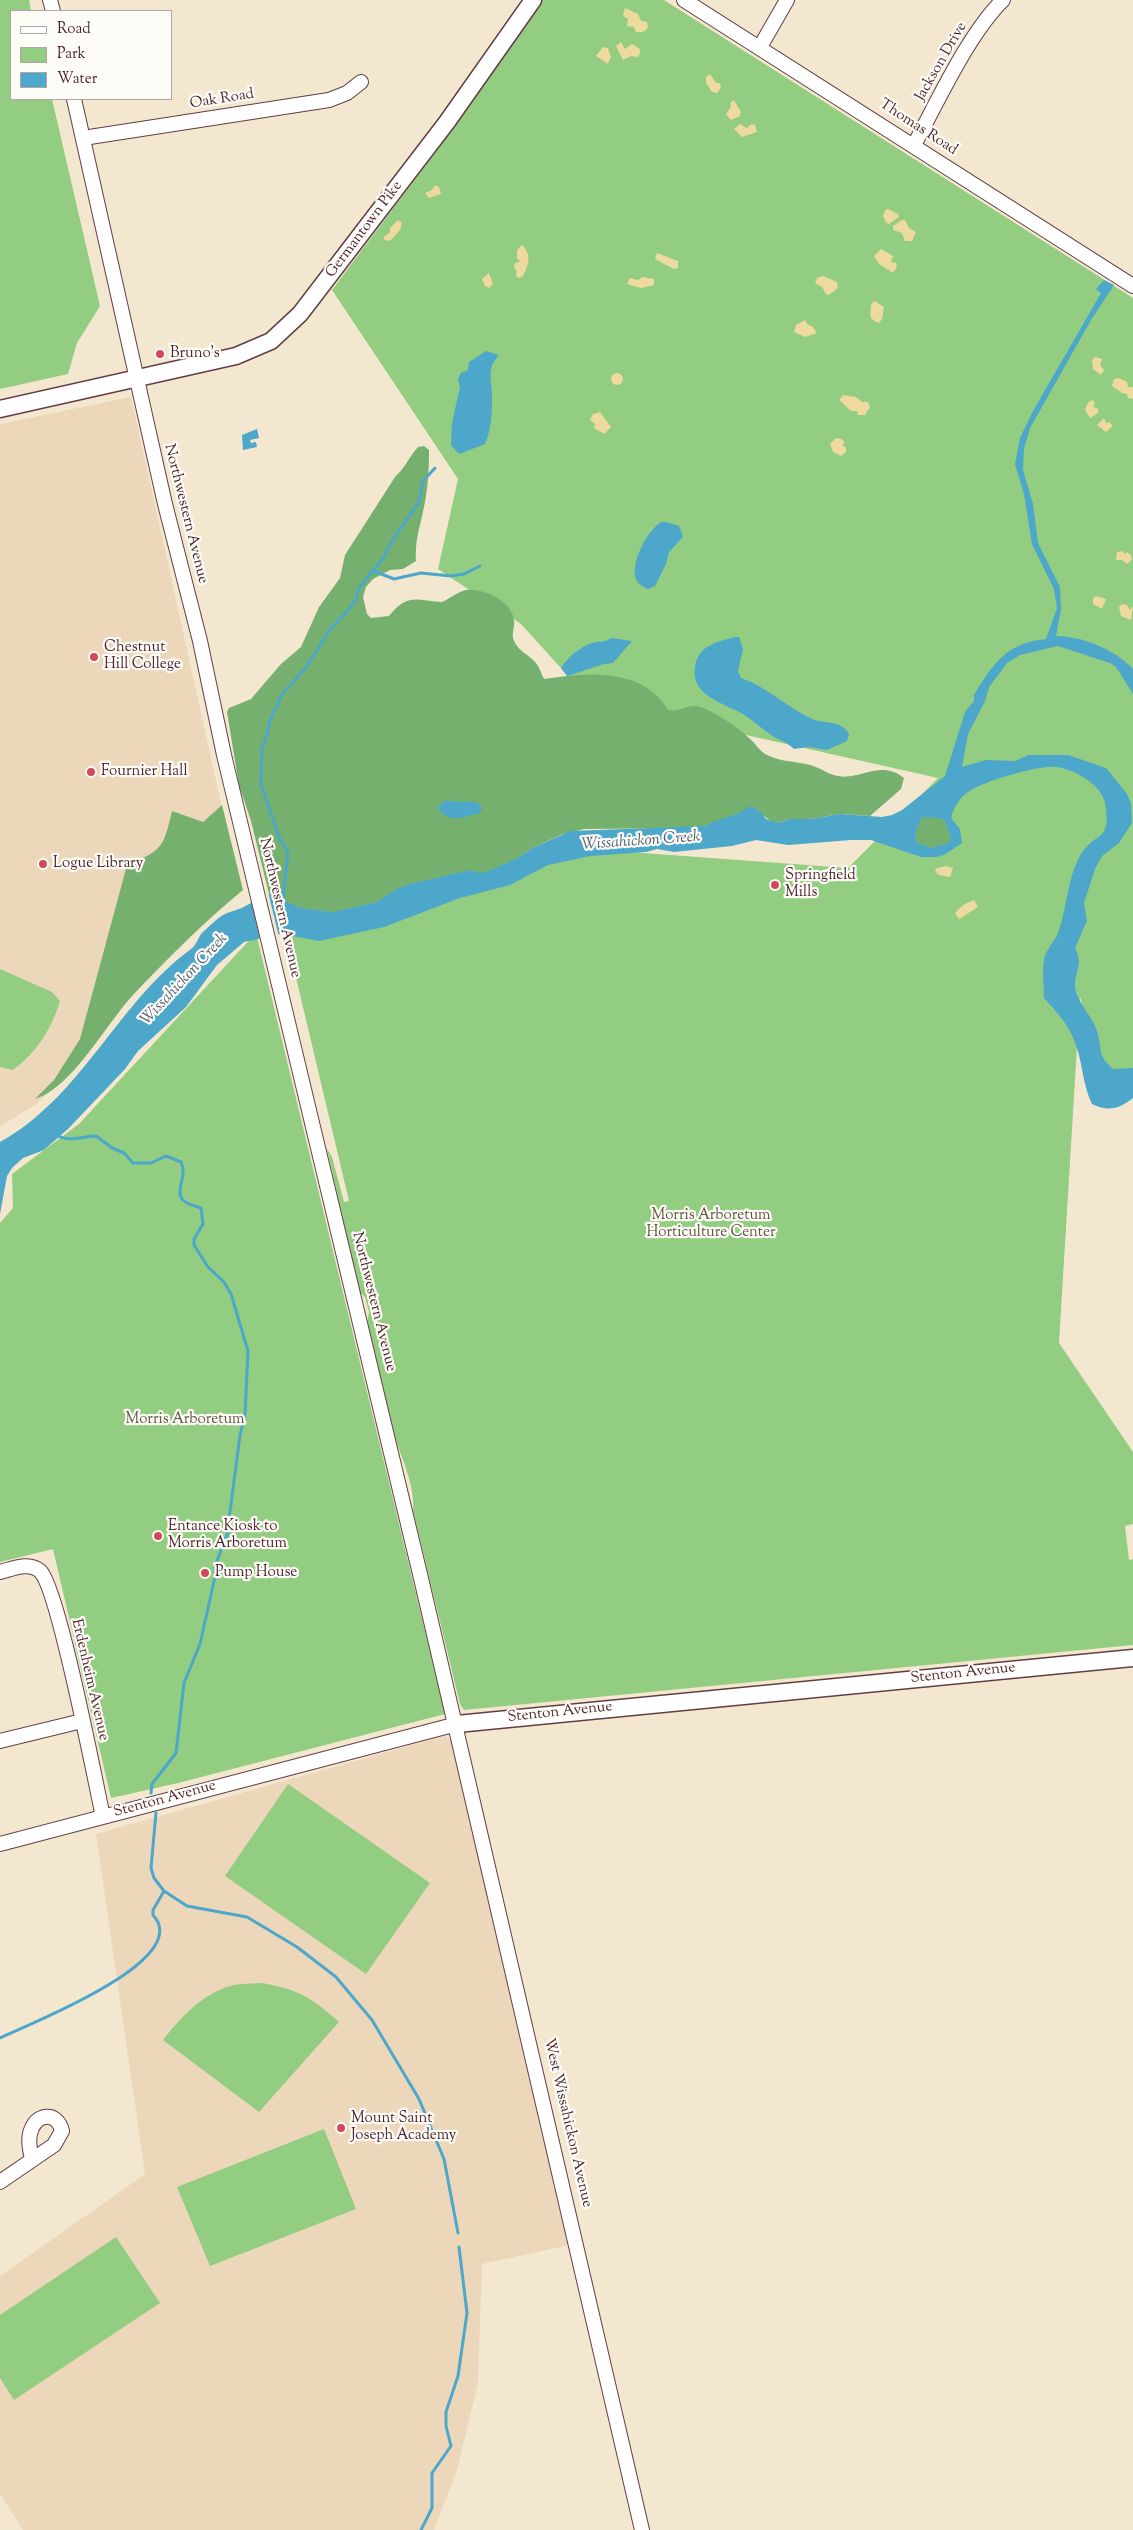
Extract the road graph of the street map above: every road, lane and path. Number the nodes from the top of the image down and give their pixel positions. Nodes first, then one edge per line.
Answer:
1 (533, 0) edge
2 (684, 0) edge
3 (787, 0) edge
4 (1003, 0) edge
5 (760, 47) junction
6 (361, 82) dead end
7 (74, 100) edge
8 (83, 138) junction
9 (914, 144) junction
10 (1133, 286) edge
11 (137, 379) junction
12 (0, 409) edge
13 (0, 1572) edge
14 (1133, 1658) edge
15 (82, 1721) junction
16 (457, 1724) junction
17 (0, 1742) edge
18 (103, 1816) junction
19 (0, 1844) edge
20 (32, 2160) dead end
21 (0, 2182) edge
22 (642, 2530) edge

1 - 11 main road, Germantown Pike
2 - 5 street, Thomas Road
3 - 5 street
4 - 9 street, Jackson Drive
5 - 9 street, Thomas Road
6 - 8 street, Oak Road
7 - 8 street, Northwestern Avenue
8 - 11 street, Northwestern Avenue
9 - 10 street, Thomas Road
11 - 12 main road, Germantown Pike
11 - 16 street, Northwestern Avenue
13 - 15 street, Erdenheim Avenue
14 - 16 main road, Stenton Avenue
15 - 17 street
15 - 18 street, Erdenheim Avenue
16 - 18 street, Stenton Avenue
16 - 22 street, West Wissahickon Avenue
18 - 19 street, Stenton Avenue
20 - 21 street

